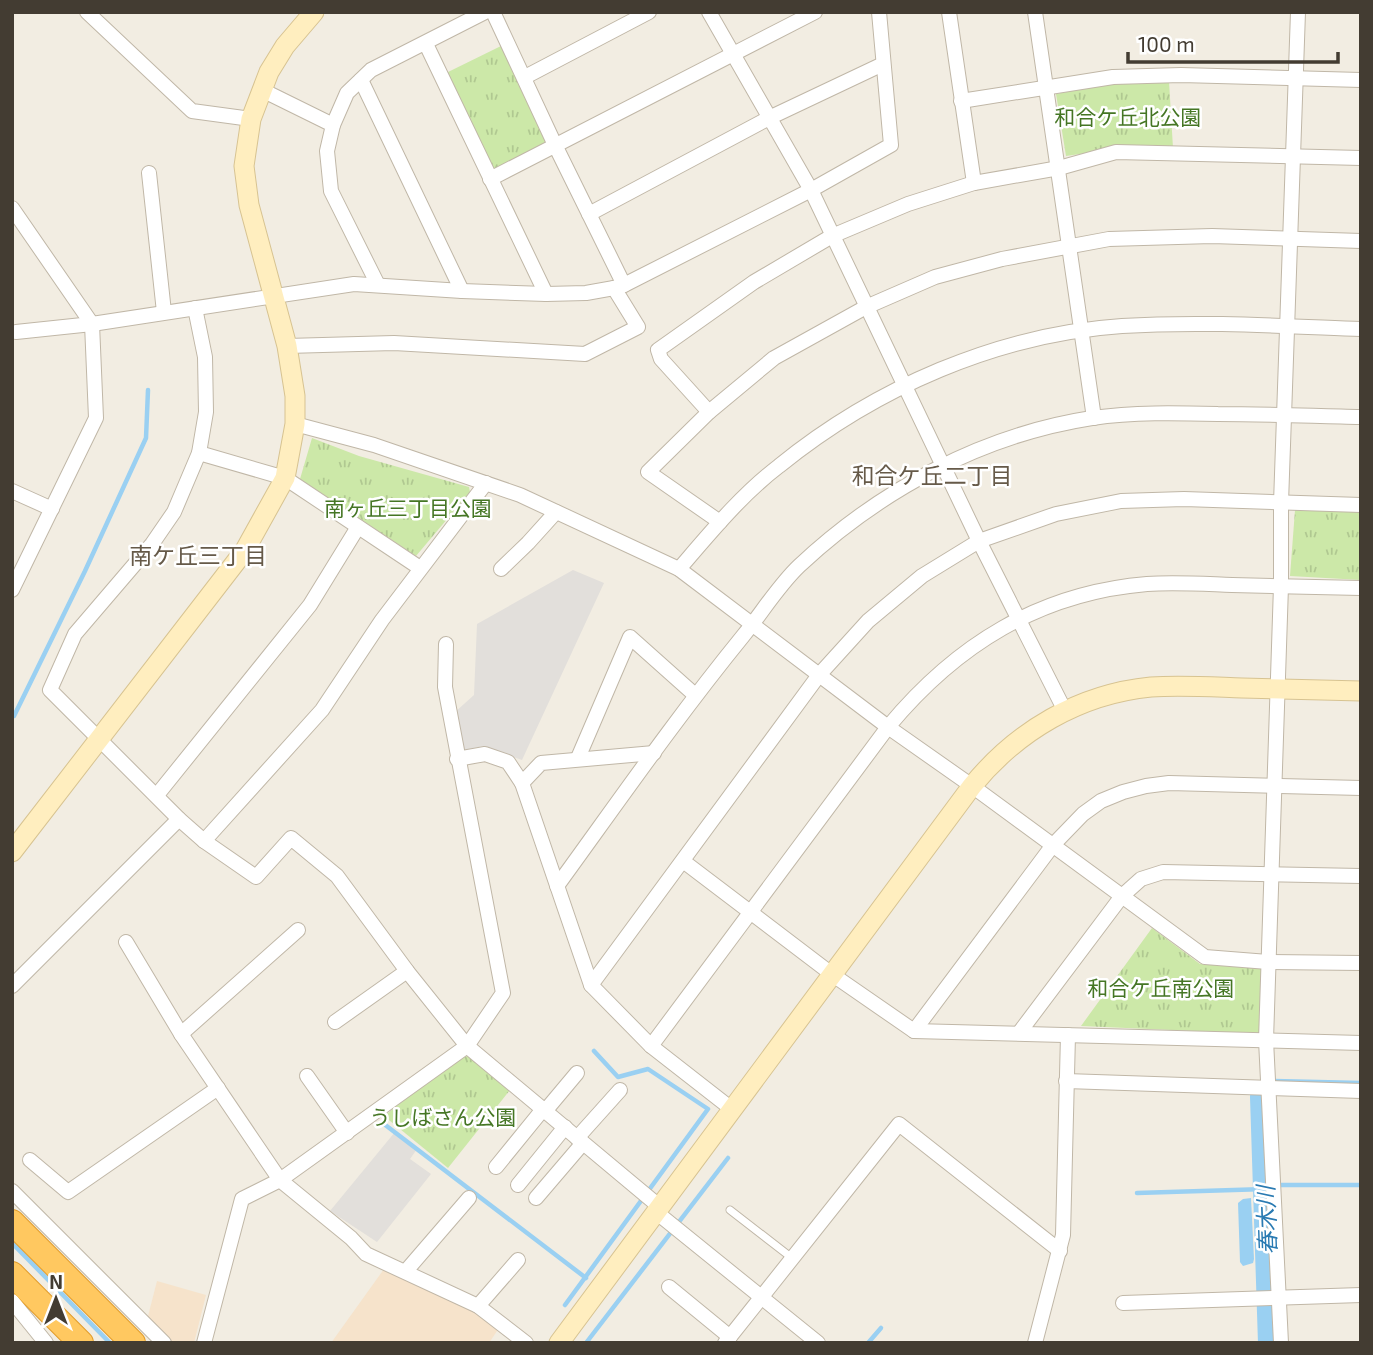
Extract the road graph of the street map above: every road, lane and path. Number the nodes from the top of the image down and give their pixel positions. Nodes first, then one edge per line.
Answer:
1 (87, 12) edge
2 (314, 12) edge
3 (485, 12) edge
4 (494, 12) edge
5 (649, 12) edge
6 (709, 12) edge
7 (815, 12) edge
8 (879, 12) edge
9 (949, 12) edge
10 (1035, 12) edge
11 (1298, 12) edge
12 (426, 44) junction
13 (733, 55) junction
14 (883, 64) junction
15 (525, 77) junction
16 (1295, 77) junction
17 (361, 80) junction
18 (1361, 80) edge
19 (1046, 86) junction
20 (262, 90) junction
21 (961, 101) junction
22 (771, 117) junction
23 (251, 119) junction
24 (333, 125) junction
25 (555, 145) junction
26 (1293, 156) junction
27 (1361, 158) edge
28 (1059, 168) junction
29 (149, 173) dead end
30 (491, 179) junction
31 (974, 183) junction
32 (811, 190) junction
33 (12, 208) edge
34 (589, 214) junction
35 (832, 236) junction
36 (1289, 240) junction
37 (1361, 241) edge
38 (1069, 246) junction
39 (378, 285) junction
40 (619, 287) junction
41 (462, 291) junction
42 (273, 294) junction
43 (546, 294) junction
44 (866, 307) junction
45 (195, 308) junction
46 (164, 312) junction
47 (92, 324) junction
48 (1288, 327) junction
49 (1361, 329) edge
50 (1082, 331) junction
51 (14, 334) edge
52 (287, 346) junction
53 (905, 386) junction
54 (709, 412) junction
55 (1284, 415) junction
56 (1361, 417) edge
57 (1094, 418) junction
58 (295, 424) junction
59 (199, 453) junction
60 (943, 466) junction
61 (285, 478) junction
62 (486, 483) junction
63 (12, 491) edge
64 (1281, 503) junction
65 (1361, 505) edge
66 (52, 509) junction
67 (556, 512) junction
68 (720, 522) junction
69 (358, 527) junction
70 (979, 541) junction
71 (420, 568) junction
72 (501, 569) dead end
73 (679, 569) junction
74 (1281, 586) junction
75 (1361, 588) edge
76 (12, 590) edge
77 (1021, 619) junction
78 (752, 624) junction
79 (446, 644) dead end
80 (819, 676) junction
81 (1278, 689) junction
82 (1361, 691) edge
83 (695, 695) junction
84 (1065, 711) junction
85 (888, 727) junction
86 (99, 739) junction
87 (654, 753) junction
88 (578, 758) junction
89 (457, 759) junction
90 (522, 783) junction
91 (972, 786) junction
92 (1275, 786) junction
93 (1361, 789) edge
94 (157, 795) junction
95 (178, 819) junction
96 (204, 841) junction
97 (1053, 845) junction
98 (12, 852) edge
99 (683, 861) junction
100 (1272, 874) junction
101 (1361, 876) edge
102 (557, 886) junction
103 (1122, 897) junction
104 (752, 913) junction
105 (298, 930) dead end
106 (126, 942) dead end
107 (1268, 962) junction
108 (1361, 963) edge
109 (407, 971) junction
110 (833, 975) junction
111 (591, 985) junction
112 (12, 986) edge
113 (335, 1022) dead end
114 (914, 1031) junction
115 (1019, 1033) junction
116 (181, 1034) junction
117 (1068, 1035) junction
118 (1266, 1040) junction
119 (1361, 1043) edge
120 (467, 1046) junction
121 (651, 1046) junction
122 (577, 1073) dead end
123 (307, 1076) dead end
124 (1066, 1081) junction
125 (218, 1088) junction
126 (1268, 1089) junction
127 (620, 1090) dead end
128 (1361, 1091) edge
129 (545, 1109) junction
130 (733, 1110) junction
131 (565, 1127) junction
132 (347, 1133) junction
133 (580, 1141) junction
134 (30, 1160) dead end
135 (496, 1167) dead end
136 (280, 1180) junction
137 (518, 1185) dead end
138 (12, 1191) edge
139 (469, 1198) dead end
140 (536, 1198) dead end
141 (658, 1209) junction
142 (730, 1210) dead end
143 (12, 1222) edge
144 (1060, 1251) junction
145 (792, 1259) junction
146 (518, 1260) dead end
147 (406, 1271) junction
148 (12, 1274) edge
149 (669, 1287) dead end
150 (1361, 1295) edge
151 (761, 1298) junction
152 (1279, 1298) junction
153 (12, 1301) edge
154 (1123, 1303) dead end
155 (478, 1306) junction
156 (728, 1340) edge
157 (46, 1343) edge
158 (81, 1343) edge
159 (134, 1343) edge
160 (164, 1343) edge
161 (204, 1343) edge
162 (526, 1343) edge
163 (559, 1343) edge
164 (818, 1343) edge
165 (1035, 1343) edge
166 (1281, 1343) edge

1 - 23 street
2 - 20 street
3 - 12 street
4 - 15 street
5 - 15 street
6 - 13 street
7 - 13 street
8 - 14 street
9 - 21 street
10 - 19 street
11 - 16 street
12 - 17 street
12 - 30 street
13 - 22 street
13 - 25 street
14 - 22 street
14 - 32 street
15 - 25 street
16 - 18 street
16 - 19 street
16 - 26 street
17 - 24 street
17 - 41 street
19 - 21 street
19 - 28 street
20 - 23 street
20 - 24 street
21 - 31 street
22 - 32 street
22 - 34 street
23 - 42 street
24 - 39 street
25 - 30 street
25 - 34 street
26 - 27 street
26 - 28 street
26 - 36 street
28 - 31 street
28 - 38 street
29 - 46 street
30 - 43 street
31 - 35 street
32 - 35 street
32 - 40 street
33 - 47 street
34 - 40 street
35 - 44 street
35 - 54 street
36 - 37 street
36 - 38 street
36 - 48 street
38 - 44 street
38 - 50 street
39 - 41 street
39 - 42 street
40 - 43 street
40 - 52 street
41 - 43 street
42 - 45 street
42 - 52 street
44 - 53 street
44 - 54 street
45 - 46 street
45 - 59 street
46 - 47 street
47 - 51 street
47 - 66 street
48 - 49 street
48 - 50 street
48 - 55 street
50 - 53 street
50 - 57 street
52 - 58 street
53 - 60 street
53 - 68 street
54 - 68 street
55 - 56 street
55 - 57 street
55 - 64 street
57 - 60 street
58 - 61 street
58 - 62 street
59 - 61 street
59 - 86 street
60 - 70 street
60 - 78 street
61 - 69 street
61 - 86 street
62 - 67 street
62 - 71 street
63 - 66 street
64 - 65 street
64 - 70 street
64 - 74 street
66 - 76 street
67 - 72 street
67 - 73 street
68 - 73 street
69 - 71 street
69 - 94 street
70 - 77 street
70 - 80 street
71 - 96 street
73 - 78 street
74 - 75 street
74 - 77 street
74 - 81 street
77 - 84 street
77 - 85 street
78 - 80 street
78 - 83 street
79 - 89 street
80 - 85 street
80 - 99 street
81 - 82 street
81 - 84 street
81 - 92 street
83 - 87 street
83 - 88 street
84 - 91 street
85 - 91 street
85 - 104 street
86 - 94 street
86 - 98 street
87 - 88 street
87 - 102 street
88 - 90 street
89 - 90 street
89 - 120 street
90 - 102 street
91 - 97 street
91 - 110 street
92 - 93 street
92 - 97 street
92 - 100 street
94 - 95 street
95 - 96 street
95 - 112 street
96 - 109 street
97 - 103 street
97 - 114 street
99 - 104 street
99 - 111 street
100 - 101 street
100 - 103 street
100 - 107 street
102 - 111 street
103 - 107 street
103 - 115 street
104 - 110 street
104 - 121 street
105 - 116 street
106 - 116 street
107 - 108 street
107 - 118 street
109 - 113 street
109 - 120 street
110 - 114 street
110 - 130 street
111 - 121 street
114 - 115 street
115 - 117 street
116 - 125 street
117 - 118 street
117 - 124 street
118 - 119 street
118 - 126 street
120 - 129 street
120 - 132 street
121 - 130 street
122 - 129 street
123 - 132 street
124 - 126 street
124 - 144 street
125 - 134 street
125 - 136 street
126 - 128 street
126 - 152 street
127 - 133 street
129 - 131 street
129 - 135 street
130 - 141 street
131 - 133 street
131 - 137 street
132 - 136 street
133 - 140 street
133 - 141 street
136 - 147 street
136 - 161 street
138 - 160 street
139 - 147 street
141 - 151 street
141 - 163 street
142 - 145 lane
143 - 159 highway
144 - 145 street
144 - 165 street
145 - 151 street
146 - 155 street
147 - 155 street
148 - 158 highway
149 - 156 street
150 - 152 street
151 - 156 street
151 - 164 street
152 - 154 street
152 - 166 street
153 - 157 street
155 - 162 street

